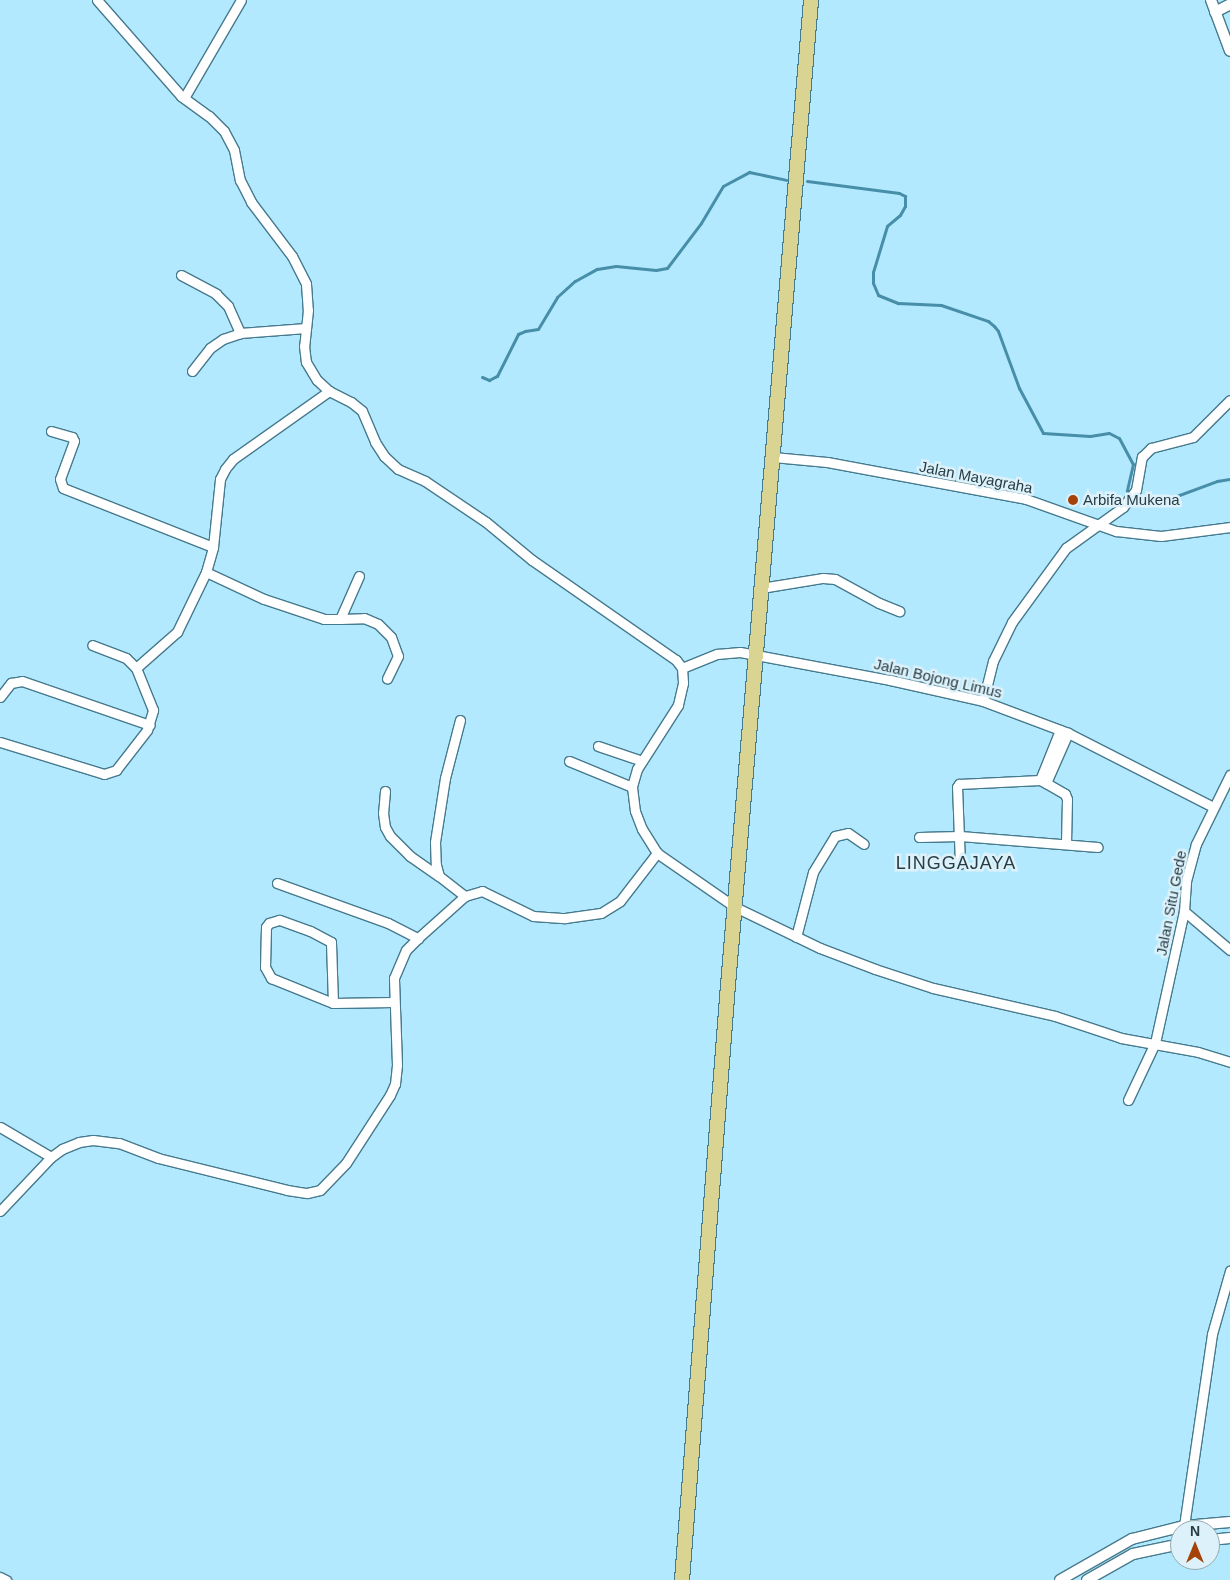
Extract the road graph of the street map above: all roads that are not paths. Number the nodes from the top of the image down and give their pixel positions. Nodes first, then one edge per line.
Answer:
1 (98, 0) edge
2 (242, 0) edge
3 (812, 0) edge
4 (1211, 0) edge
5 (1229, 4) edge
6 (1215, 12) junction
7 (1230, 51) edge
8 (184, 98) junction
9 (181, 275) dead end
10 (306, 328) junction
11 (240, 333) junction
12 (192, 371) dead end
13 (328, 391) junction
14 (1230, 400) edge
15 (51, 431) dead end
16 (773, 457) junction
17 (1097, 523) junction
18 (1230, 527) edge
19 (213, 548) junction
20 (206, 572) junction
21 (359, 576) dead end
22 (761, 588) junction
23 (899, 611) dead end
24 (340, 619) junction
25 (92, 645) dead end
26 (756, 655) junction
27 (136, 668) junction
28 (682, 668) junction
29 (387, 679) dead end
30 (0, 697) edge
31 (983, 701) junction
32 (460, 720) dead end
33 (150, 726) junction
34 (1064, 732) junction
35 (0, 742) edge
36 (598, 746) dead end
37 (569, 761) dead end
38 (642, 761) junction
39 (1230, 774) edge
40 (1043, 781) junction
41 (632, 787) junction
42 (385, 792) dead end
43 (1213, 807) junction
44 (960, 836) junction
45 (919, 837) dead end
46 (864, 844) dead end
47 (1066, 844) junction
48 (1098, 847) dead end
49 (657, 853) junction
50 (960, 864) dead end
51 (439, 876) junction
52 (277, 883) dead end
53 (465, 896) junction
54 (735, 906) junction
55 (1184, 911) junction
56 (796, 936) junction
57 (418, 938) junction
58 (1230, 950) edge
59 (393, 1002) junction
60 (333, 1003) junction
61 (1155, 1043) junction
62 (1230, 1062) edge
63 (1128, 1100) dead end
64 (0, 1127) edge
65 (51, 1157) junction
66 (0, 1211) edge
67 (1230, 1271) edge
68 (1185, 1520) edge
69 (1170, 1530) edge
70 (1170, 1546) edge
71 (0, 1577) edge
72 (6, 1580) edge
73 (682, 1580) edge
74 (1060, 1580) edge
75 (1087, 1580) edge

1 - 8 street
2 - 8 street
3 - 16 main road
4 - 6 street
5 - 6 street
6 - 7 street
8 - 10 street
9 - 11 street
10 - 11 street
10 - 13 street
11 - 12 street
13 - 19 street
13 - 28 street
14 - 17 street
15 - 19 street
16 - 17 street, Jalan Mayagraha
16 - 22 main road
17 - 18 street, Jalan Mayagraha
17 - 31 street
19 - 20 street
20 - 24 street
20 - 27 street
21 - 24 street
22 - 23 street
22 - 26 main road
24 - 29 street
25 - 27 street
26 - 28 street, Jalan Bojong Limus
26 - 31 street, Jalan Bojong Limus
26 - 54 main road
27 - 33 street
28 - 38 street
30 - 33 street
31 - 34 street, Jalan Bojong Limus
32 - 51 street
33 - 35 street
34 - 40 street
34 - 43 street, Jalan Bojong Limus
36 - 38 street
37 - 41 street
38 - 41 street
39 - 43 street, Jalan Situ Gede
40 - 44 street
40 - 47 street
41 - 49 street
42 - 51 street
43 - 55 street, Jalan Situ Gede
44 - 45 street
44 - 47 street
44 - 50 street
46 - 56 street
47 - 48 street
49 - 53 street
49 - 54 street
51 - 53 street
52 - 57 street
53 - 57 street
54 - 56 street
54 - 73 main road
55 - 58 street
55 - 61 street, Jalan Situ Gede
56 - 61 street
57 - 59 street
59 - 60 street
59 - 65 street
60 - 60 street
61 - 62 street
61 - 63 street, Jalan Situ Gede
64 - 65 street
65 - 66 street
67 - 68 street
69 - 74 street
70 - 75 street
71 - 72 street

